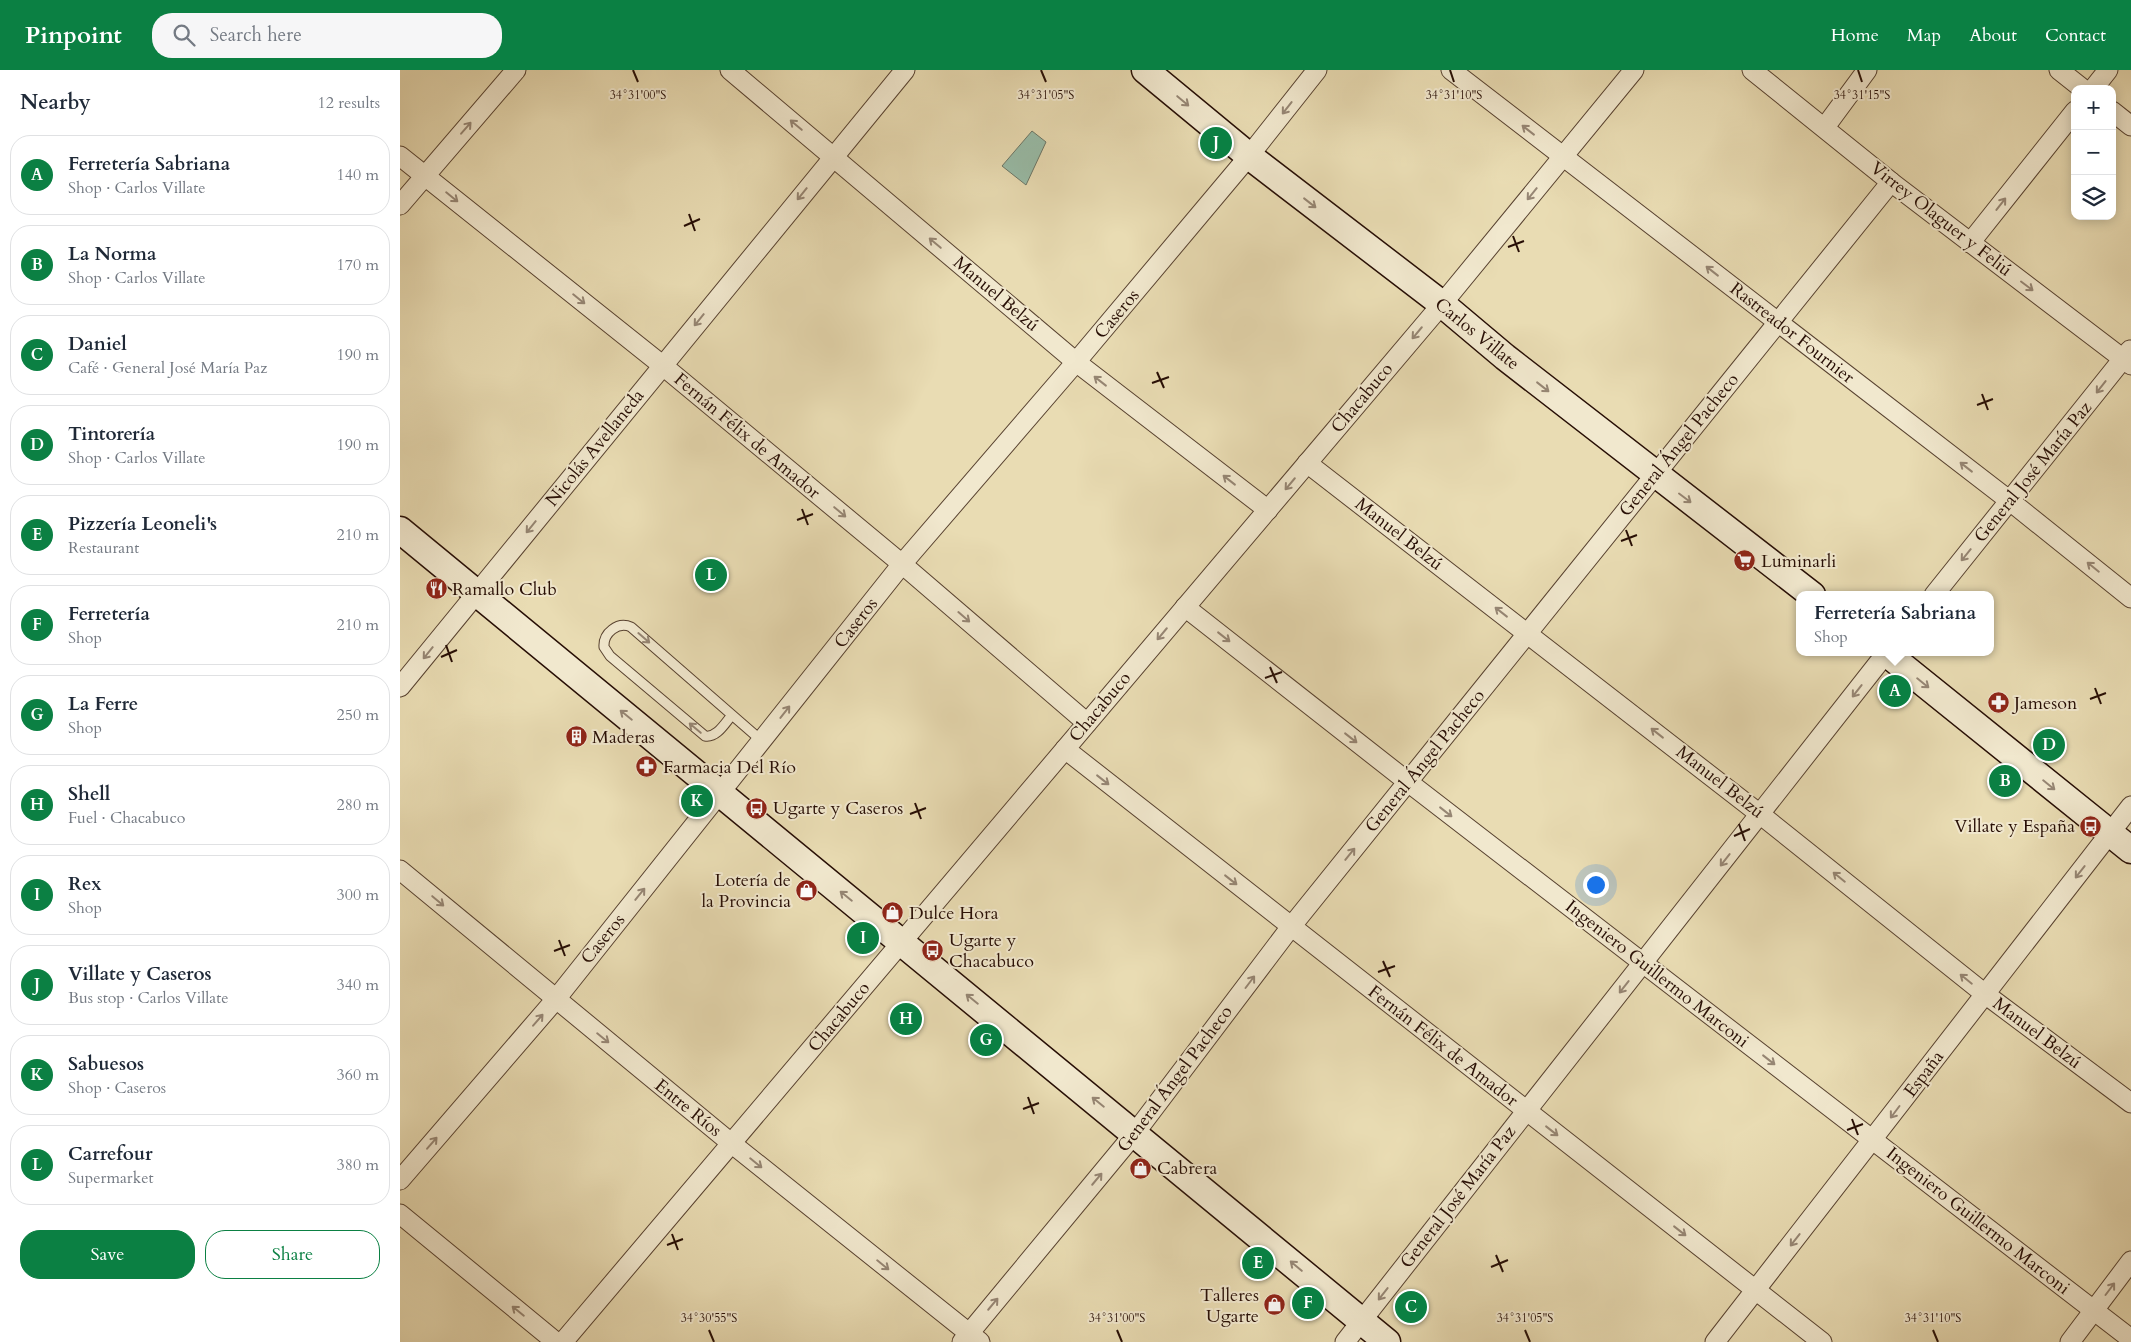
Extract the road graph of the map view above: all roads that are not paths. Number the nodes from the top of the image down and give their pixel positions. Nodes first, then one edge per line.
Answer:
1 (516, 70) edge
2 (730, 70) edge
3 (905, 70) edge
4 (1317, 70) edge
5 (1451, 70) edge
6 (1634, 70) edge
7 (1752, 70) edge
8 (1867, 70) edge
9 (2059, 70) edge
10 (2108, 70) edge
11 (1150, 72) edge
12 (2079, 85) edge
13 (2096, 85) edge
14 (2116, 114) edge
15 (2071, 116) edge
16 (2131, 126) edge
17 (1825, 127) junction
18 (400, 156) edge
19 (833, 156) junction
20 (1250, 156) junction
21 (1562, 156) junction
22 (425, 176) junction
23 (1891, 182) junction
24 (400, 205) edge
25 (1970, 242) junction
26 (1442, 304) junction
27 (1778, 322) junction
28 (2128, 358) edge
29 (1076, 362) junction
30 (662, 365) junction
31 (1307, 463) junction
32 (1656, 475) junction
33 (2010, 501) junction
34 (1268, 510) junction
35 (400, 530) edge
36 (902, 564) junction
37 (1807, 591) edge
38 (1937, 591) edge
39 (477, 593) junction
40 (2131, 598) edge
41 (1185, 607) junction
42 (1528, 633) junction
43 (1884, 656) edge
44 (1890, 656) edge
45 (400, 687) edge
46 (732, 715) junction
47 (1087, 723) junction
48 (762, 741) junction
49 (1065, 749) junction
50 (1408, 782) junction
51 (721, 792) junction
52 (2131, 806) edge
53 (1761, 814) junction
54 (2110, 834) junction
55 (2131, 850) edge
56 (400, 870) edge
57 (1290, 928) junction
58 (902, 942) junction
59 (1643, 963) junction
60 (1985, 994) junction
61 (556, 999) junction
62 (2131, 1103) edge
63 (1526, 1111) junction
64 (1135, 1133) junction
65 (1873, 1140) junction
66 (731, 1143) junction
67 (400, 1180) edge
68 (400, 1214) edge
69 (2131, 1261) edge
70 (1756, 1291) junction
71 (2094, 1310) junction
72 (1362, 1321) junction
73 (970, 1339) edge
74 (2131, 1339) edge
75 (556, 1342) edge
76 (563, 1342) edge
77 (1345, 1342) edge
78 (1388, 1342) edge
79 (1715, 1342) edge
80 (1822, 1342) edge
81 (2070, 1342) edge

22 -> 1 street
19 -> 2 street, Manuel Belzú
3 - 19 street, Nicolás Avellaneda
4 -> 20 street, Caseros
21 -> 5 street, Rastreador Fournier
6 - 21 street, Chacabuco
7 - 17 street, Virrey Olaguer y Feliú
8 - 17 street
9 - 12 street
10 - 13 street
11 -> 20 street, Carlos Villate
14 - 16 street
25 -> 15 street
17 - 23 street, Virrey Olaguer y Feliú
18 - 22 street, Fernán Félix de Amador
29 -> 19 street, Manuel Belzú
19 -> 30 street, Nicolás Avellaneda
20 -> 26 street, Carlos Villate
20 - 29 street, Caseros
21 -> 26 street, Chacabuco
27 -> 21 street, Rastreador Fournier
22 - 24 street
22 -> 30 street, Fernán Félix de Amador
23 - 25 street, Virrey Olaguer y Feliú
23 - 27 street, General Ángel Pacheco
25 -> 28 street, Virrey Olaguer y Feliú
26 -> 31 street, Chacabuco
26 -> 32 street, Carlos Villate
27 - 32 street, General Ángel Pacheco
33 -> 27 street, Rastreador Fournier
28 -> 33 street, General José María Paz
34 -> 29 street, Manuel Belzú
29 - 36 street, Caseros
30 -> 36 street, Fernán Félix de Amador
30 -> 39 street, Nicolás Avellaneda
31 -> 34 street, Chacabuco
42 -> 31 street, Manuel Belzú
32 -> 37 street, Carlos Villate
32 - 42 street, General Ángel Pacheco
33 -> 38 street, General José María Paz
40 -> 33 street, Rastreador Fournier
34 - 41 street, Chacabuco
35 - 39 street
36 -> 47 street, Fernán Félix de Amador
48 -> 36 street, Caseros
39 -> 45 street, Nicolás Avellaneda
51 -> 39 street
41 -> 47 street, Chacabuco
41 -> 50 street, Ingeniero Guillermo Marconi
42 - 50 street, General Ángel Pacheco
53 -> 42 street, Manuel Belzú
43 -> 53 street, General José María Paz
44 -> 54 street
46 -> 46 lane
46 - 48 lane
47 - 49 street, Chacabuco
48 - 51 street, Caseros
49 -> 57 street, Fernán Félix de Amador
49 - 58 street, Chacabuco
57 -> 50 street, General Ángel Pacheco
50 -> 59 street, Ingeniero Guillermo Marconi
58 -> 51 street
61 -> 51 street, Caseros
52 - 54 street, España
53 -> 59 street, General José María Paz
60 -> 53 street, Manuel Belzú
54 - 55 street
54 -> 60 street, España
56 -> 61 street, Entre Ríos
57 - 63 street, Fernán Félix de Amador
64 -> 57 street, General Ángel Pacheco
64 -> 58 street
58 - 66 street, Chacabuco
59 -> 63 street, General José María Paz
59 -> 65 street, Ingeniero Guillermo Marconi
60 - 62 street, Manuel Belzú
60 -> 65 street, España
61 -> 66 street, Entre Ríos
67 -> 61 street, Caseros
63 -> 70 street, Fernán Félix de Amador
63 -> 72 street, General José María Paz
72 -> 64 street
73 -> 64 street, General Ángel Pacheco
65 -> 70 street, España
65 - 71 street, Ingeniero Guillermo Marconi
66 -> 73 street, Entre Ríos
66 - 76 street, Chacabuco
75 -> 68 street
71 -> 69 street
70 - 79 street, España
70 - 80 street, Fernán Félix de Amador
71 - 74 street, Ingeniero Guillermo Marconi
71 - 81 street
72 - 77 street, General José María Paz
72 - 78 street

